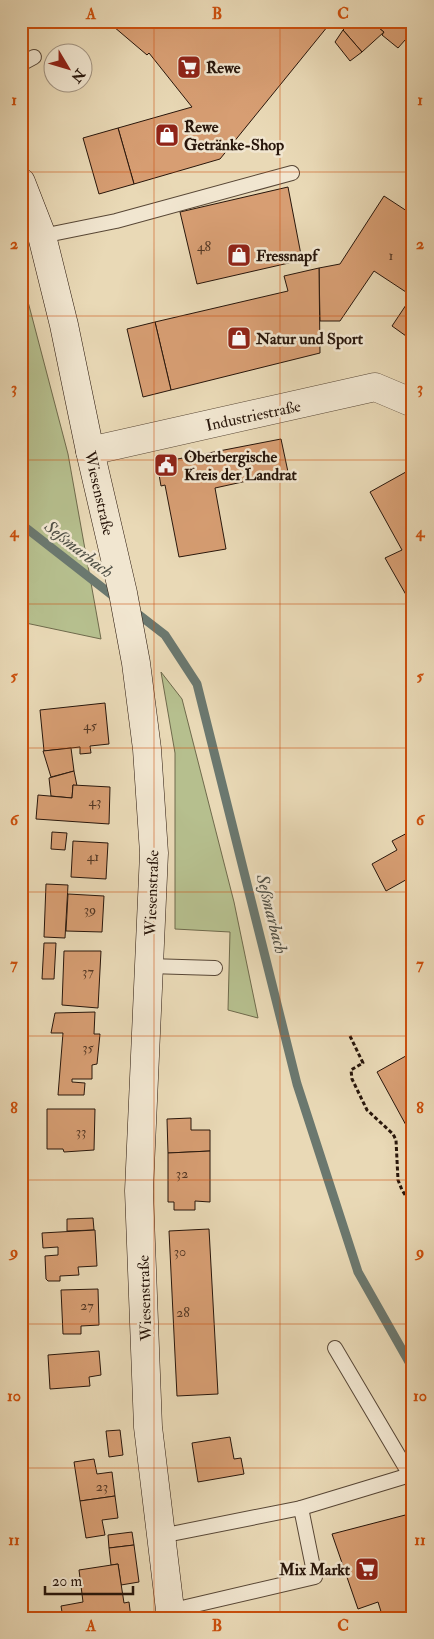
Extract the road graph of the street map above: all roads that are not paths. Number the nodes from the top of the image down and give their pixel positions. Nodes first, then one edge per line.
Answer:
1 (292, 173) dead end
2 (21, 182) edge
3 (42, 236) junction
4 (413, 403) edge
5 (90, 451) junction
6 (149, 966) junction
7 (215, 968) dead end
8 (335, 1348) dead end
9 (301, 1508) junction
10 (161, 1536) junction
11 (170, 1614) edge

1 - 3 lane
2 - 3 main road, Wiesenstraße
3 - 5 main road, Wiesenstraße
4 - 5 main road, Industriestraße
5 - 6 main road, Wiesenstraße
6 - 7 lane
6 - 10 main road, Wiesenstraße
8 - 9 lane
9 - 10 lane
9 - 11 lane
10 - 11 main road, Wiesenstraße

